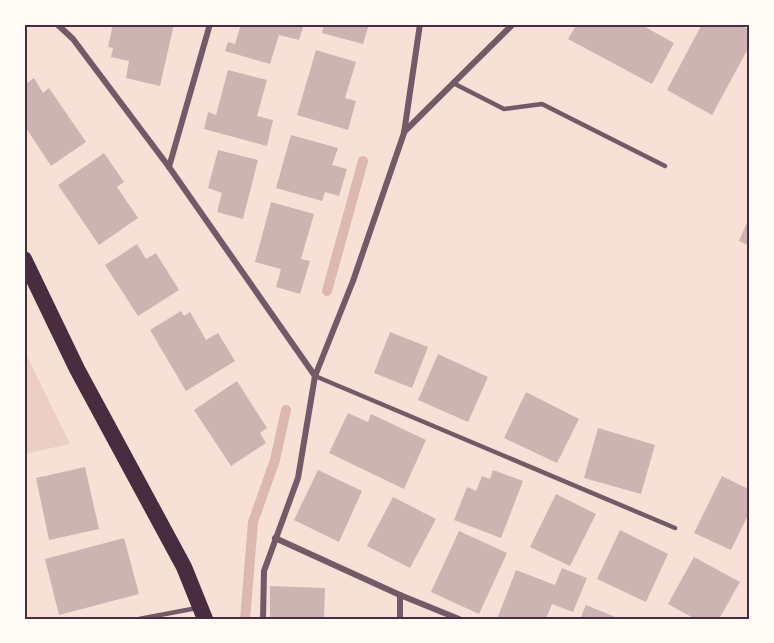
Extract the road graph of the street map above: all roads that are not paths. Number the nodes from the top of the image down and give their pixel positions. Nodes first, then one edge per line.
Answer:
1 (57, 24) edge
2 (210, 24) edge
3 (420, 24) edge
4 (513, 24) edge
5 (453, 83) junction
6 (404, 133) junction
7 (665, 166) dead end
8 (169, 167) junction
9 (24, 259) edge
10 (315, 376) junction
11 (675, 528) dead end
12 (275, 538) junction
13 (400, 595) junction
14 (202, 613) edge
15 (139, 619) edge
16 (263, 619) edge
17 (400, 619) edge
18 (459, 619) edge

1 - 8 street
2 - 8 street
3 - 6 street
4 - 5 street
5 - 6 street
5 - 7 lane
6 - 10 street
8 - 10 street
9 - 14 highway
10 - 11 lane
10 - 12 street
12 - 13 street
12 - 16 street
13 - 17 street
13 - 18 street
14 - 15 lane

